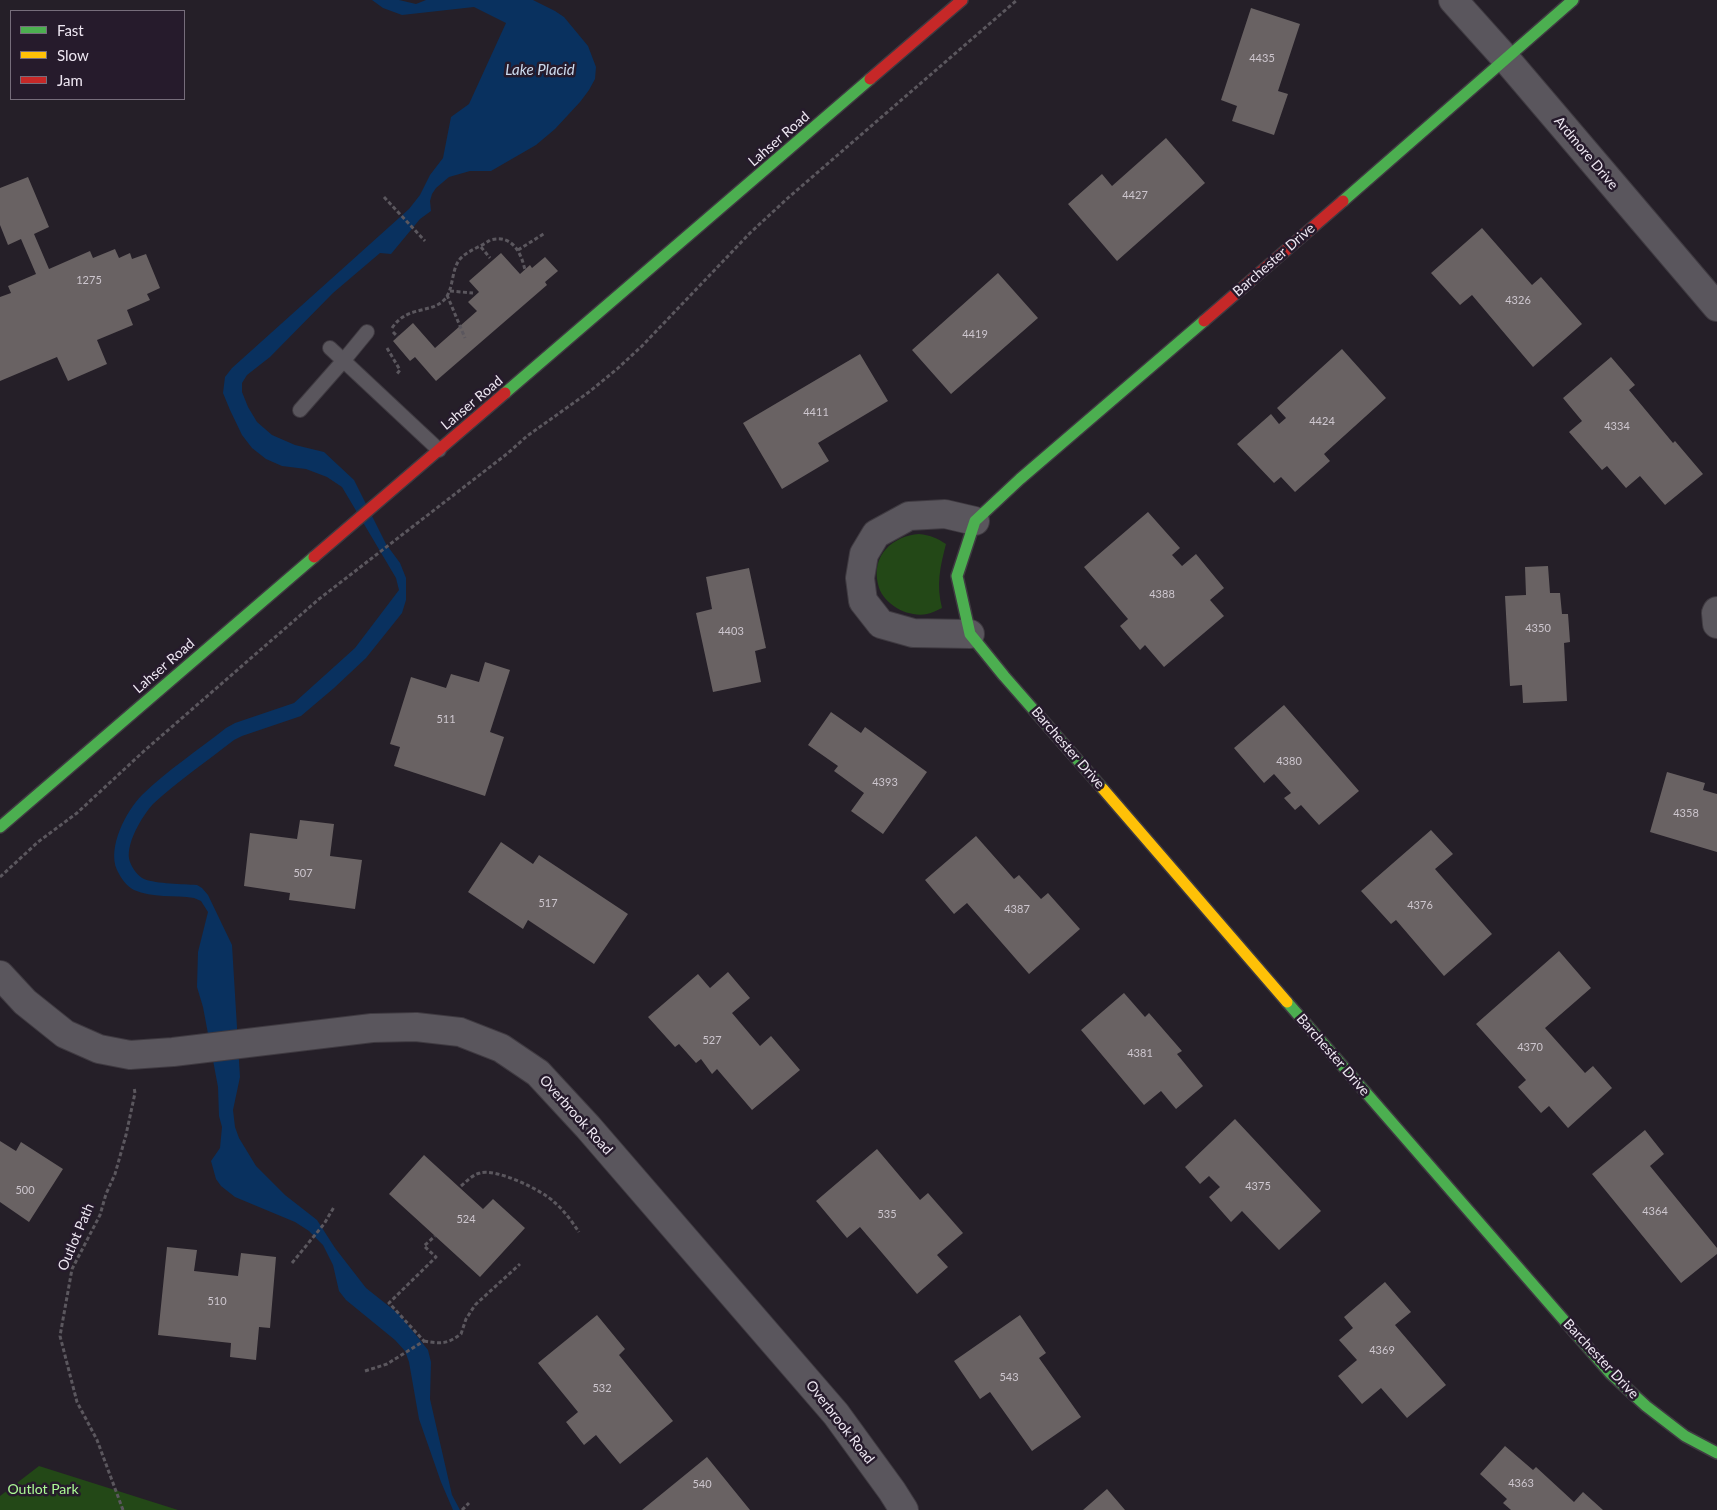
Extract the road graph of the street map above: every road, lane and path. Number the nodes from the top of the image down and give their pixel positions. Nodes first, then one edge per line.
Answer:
1 (962, 0) edge
2 (1017, 0) edge
3 (1453, 0) edge
4 (1573, 0) edge
5 (1506, 59) junction
6 (384, 197) dead end
7 (545, 233) dead end
8 (424, 241) dead end
9 (481, 247) junction
10 (518, 250) junction
11 (490, 258) dead end
12 (525, 270) dead end
13 (448, 293) junction
14 (473, 293) dead end
15 (1717, 307) edge
16 (367, 332) dead end
17 (386, 334) dead end
18 (465, 338) dead end
19 (386, 347) dead end
20 (330, 348) dead end
21 (344, 360) junction
22 (380, 394) junction
23 (300, 410) dead end
24 (439, 450) junction
25 (975, 521) junction
26 (1717, 610) edge
27 (1717, 624) edge
28 (970, 634) junction
29 (0, 827) edge
30 (0, 877) edge
31 (0, 975) edge
32 (130, 1054) junction
33 (461, 1186) dead end
34 (334, 1207) dead end
35 (579, 1232) dead end
36 (435, 1236) dead end
37 (292, 1263) dead end
38 (520, 1264) dead end
39 (424, 1341) junction
40 (365, 1371) dead end
41 (1717, 1453) edge
42 (469, 1503) dead end
43 (123, 1510) edge
44 (462, 1510) edge
45 (904, 1510) edge

1 - 24 street, Lahser Road
2 - 30 path
3 - 5 street, Ardmore Drive
4 - 5 street, Barchester Drive
5 - 15 street, Ardmore Drive
5 - 25 street, Barchester Drive
6 - 8 path
7 - 10 path
9 - 10 path
9 - 11 path
9 - 13 path
10 - 12 path
13 - 14 path
13 - 17 path
13 - 18 path
16 - 21 lane
19 - 22 path
20 - 21 lane
21 - 22 lane
21 - 23 lane
22 - 24 lane
24 - 29 street, Lahser Road
25 - 28 street, Barchester Drive
25 - 28 street
26 - 27 street
28 - 41 street, Barchester Drive
31 - 32 street, Overbrook Road
32 - 43 path, Outlot Path
32 - 45 street, Overbrook Road
33 - 35 path
34 - 37 path
36 - 39 path
38 - 39 path
39 - 40 path
42 - 44 path

